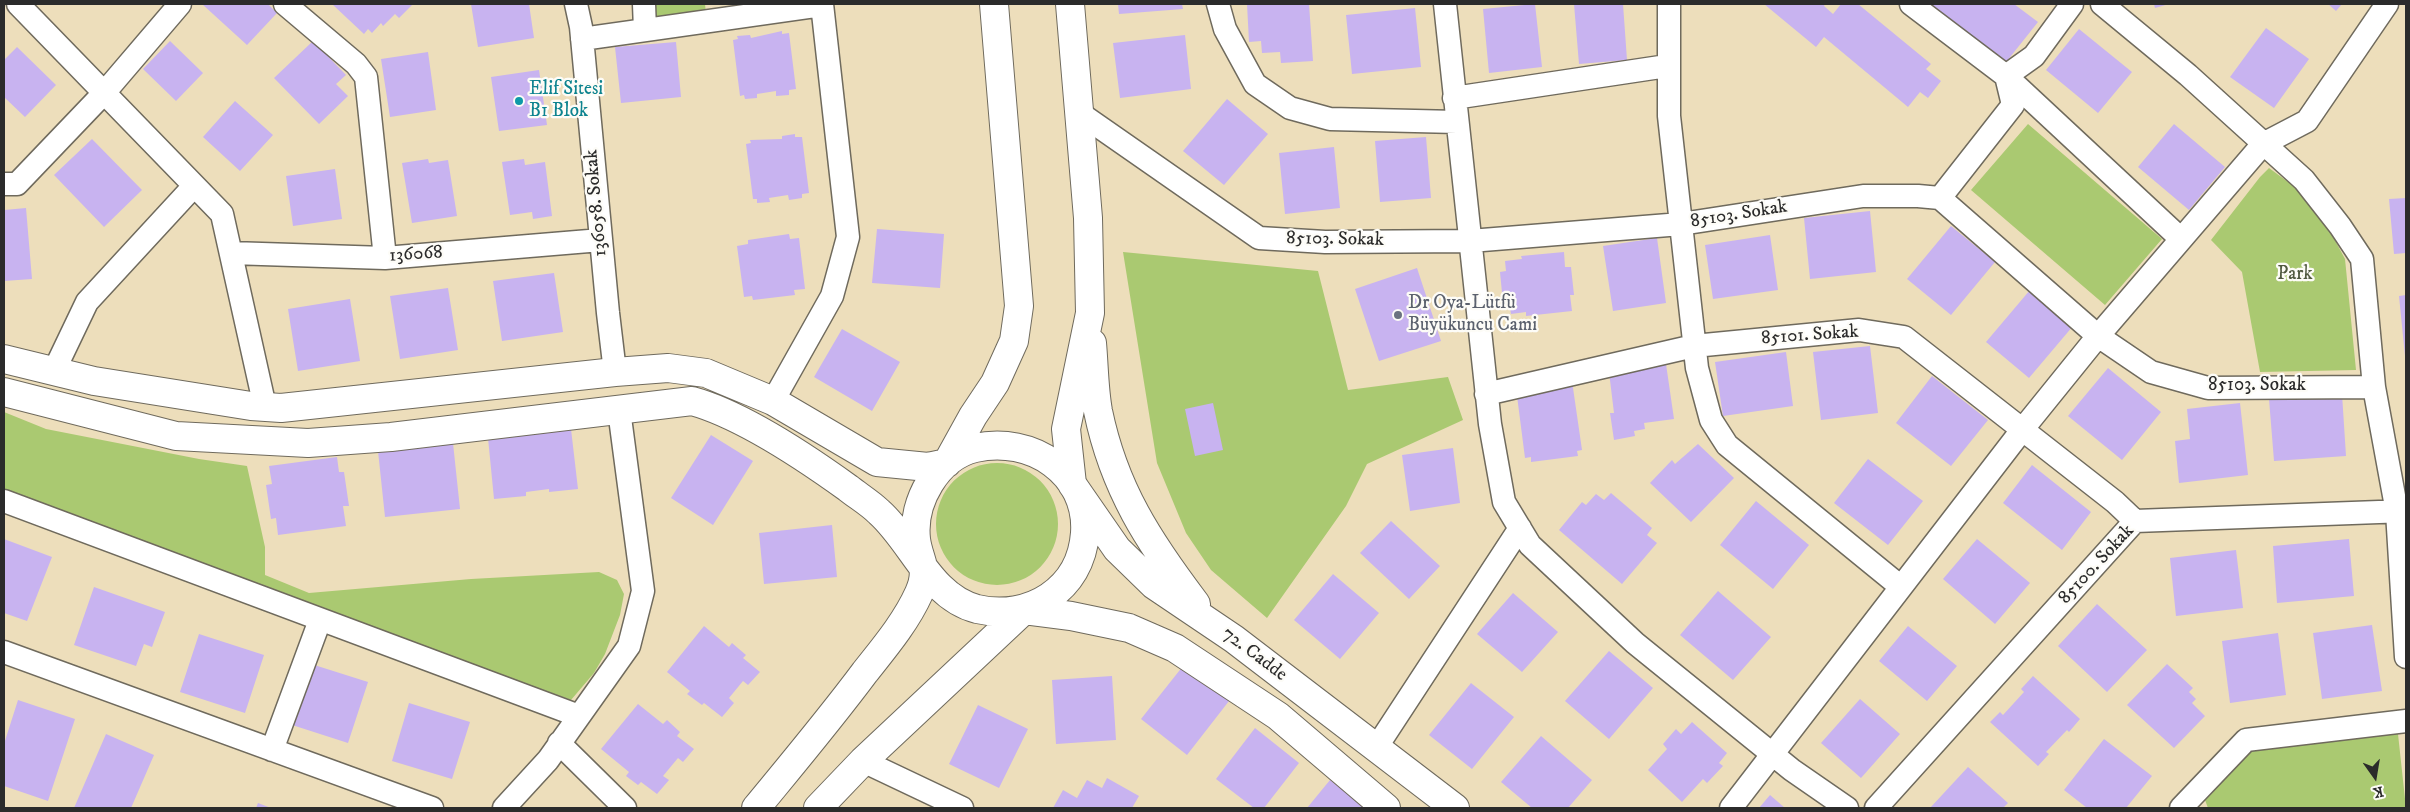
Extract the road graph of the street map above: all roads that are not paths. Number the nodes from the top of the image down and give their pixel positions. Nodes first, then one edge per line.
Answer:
1 (18, 4) edge
2 (180, 4) edge
3 (285, 4) edge
4 (576, 4) edge
5 (644, 4) edge
6 (994, 4) edge
7 (1070, 4) edge
8 (1218, 4) edge
9 (1445, 4) edge
10 (1669, 4) edge
11 (1911, 4) edge
12 (2072, 4) edge
13 (2102, 4) edge
14 (2387, 4) edge
15 (822, 5) edge
16 (645, 30) junction
17 (582, 39) junction
18 (1667, 66) junction
19 (2006, 76) junction
20 (104, 93) junction
21 (1454, 98) junction
22 (1078, 112) junction
23 (1457, 122) junction
24 (2263, 144) junction
25 (4, 184) edge
26 (194, 186) junction
27 (1940, 198) junction
28 (1681, 224) junction
29 (2181, 239) junction
30 (601, 240) junction
31 (1470, 241) junction
32 (231, 253) junction
33 (385, 258) junction
34 (1090, 313) junction
35 (2098, 336) junction
36 (1694, 346) junction
37 (4, 359) edge
38 (54, 371) junction
39 (615, 372) junction
40 (2374, 387) junction
41 (4, 392) edge
42 (1486, 394) junction
43 (773, 401) junction
44 (265, 407) junction
45 (619, 410) junction
46 (2022, 430) junction
47 (947, 463) junction
48 (1072, 484) junction
49 (4, 501) edge
50 (2402, 512) edge
51 (2135, 521) junction
52 (1520, 528) junction
53 (925, 568) junction
54 (1901, 587) junction
55 (1024, 610) junction
56 (320, 620) junction
57 (1210, 623) junction
58 (4, 652) edge
59 (2406, 657) edge
60 (579, 716) junction
61 (2406, 722) edge
62 (559, 744) junction
63 (1376, 748) junction
64 (272, 750) junction
65 (1771, 754) junction
66 (863, 761) junction
67 (432, 808) edge
68 (504, 808) edge
69 (626, 808) edge
70 (756, 808) edge
71 (818, 808) edge
72 (962, 808) edge
73 (1386, 808) edge
74 (1455, 808) edge
75 (1731, 808) edge
76 (1847, 808) edge
77 (1876, 808) edge
78 (2182, 808) edge

1 - 20 street
2 - 20 street
3 - 33 street
4 - 17 street, 136058. Sokak
5 - 16 street
6 - 47 main road
7 - 22 main road
8 - 23 street
9 - 21 street
10 - 18 street
11 - 19 street
12 - 19 street
13 - 24 street
14 - 24 street
15 - 16 street
15 - 43 street
16 - 17 street
17 - 30 street, 136058. Sokak
18 - 21 street
18 - 28 street
19 - 27 street
19 - 29 street
20 - 25 street
20 - 26 street
21 - 23 street
22 - 31 street, 85103. Sokak
22 - 34 main road
23 - 31 street
24 - 29 street
24 - 40 street
26 - 32 street
26 - 38 street
27 - 28 street, 85103. Sokak
27 - 35 street, 85103. Sokak
28 - 31 street, 85103. Sokak
28 - 36 street
29 - 35 street
30 - 33 street, 136068
30 - 39 street, 136058. Sokak
31 - 42 street
32 - 33 street, 136068
32 - 44 street
34 - 48 main road
34 - 57 main road
35 - 40 street, 85103. Sokak
35 - 46 street
36 - 42 street, 85101. Sokak
36 - 46 street, 85101. Sokak
36 - 54 street
37 - 38 main road
38 - 44 main road
39 - 43 main road
39 - 44 main road
40 - 50 street
41 - 45 main road
42 - 52 street
43 - 47 main road
45 - 53 main road
45 - 60 street
46 - 51 street, 85101. Sokak
46 - 54 street
47 - 48 main road
47 - 53 main road
48 - 55 main road
48 - 57 main road, 72. Cadde
49 - 56 street
50 - 51 street, 85100. Sokak
50 - 59 street
51 - 77 street, 85100. Sokak
52 - 63 street
52 - 65 street
53 - 55 main road
53 - 70 main road
54 - 65 street
55 - 66 main road
55 - 73 main road
56 - 60 street
56 - 64 street
57 - 63 main road, 72. Cadde
58 - 64 street
60 - 62 street
61 - 78 street
62 - 68 street
62 - 69 street
63 - 74 main road, 72. Cadde
64 - 67 street
65 - 75 street
65 - 76 street
66 - 71 main road
66 - 72 street

